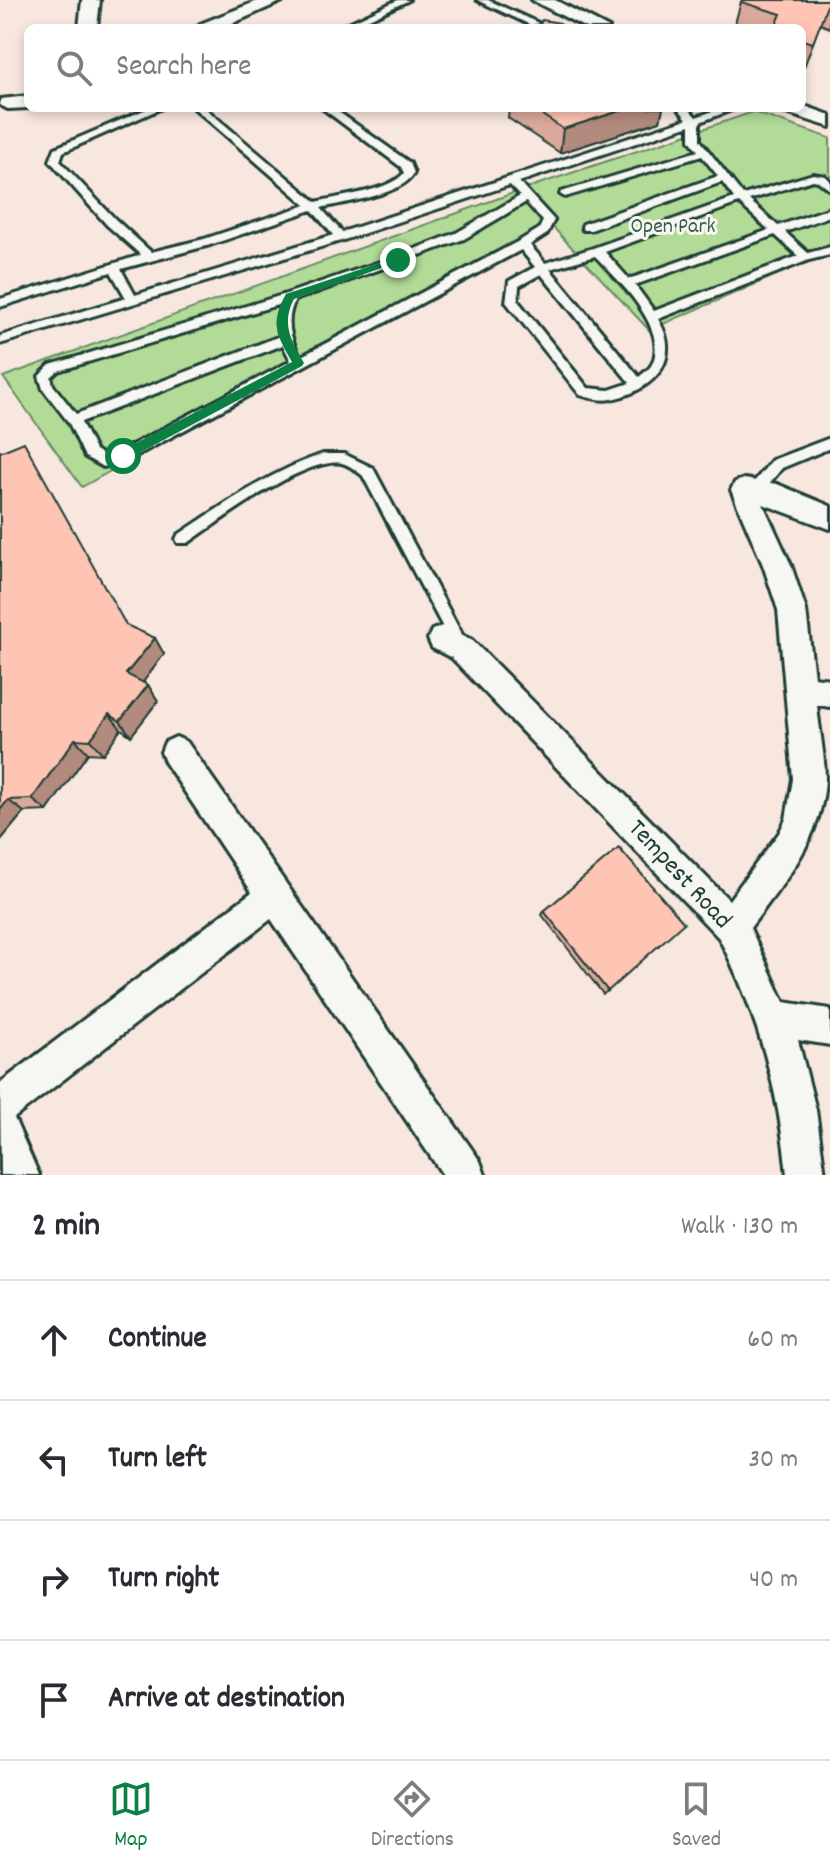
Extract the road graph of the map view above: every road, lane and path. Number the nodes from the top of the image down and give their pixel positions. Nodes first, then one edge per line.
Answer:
1 (91, 0) edge
2 (276, 0) edge
3 (405, 0) edge
4 (481, 0) edge
5 (541, 0) edge
6 (88, 24) edge
7 (216, 24) edge
8 (352, 24) edge
9 (535, 24) edge
10 (592, 24) edge
11 (148, 112) edge
12 (204, 112) edge
13 (333, 112) edge
14 (686, 112) edge
15 (721, 112) edge
16 (802, 112) edge
17 (830, 121) edge
18 (695, 122) junction
19 (705, 152) junction
20 (725, 177) junction
21 (512, 181) junction
22 (830, 187) edge
23 (565, 194) dead end
24 (527, 197) junction
25 (741, 199) junction
26 (314, 206) junction
27 (830, 212) edge
28 (587, 227) dead end
29 (776, 231) junction
30 (340, 237) junction
31 (523, 244) junction
32 (597, 251) junction
33 (830, 251) edge
34 (149, 256) junction
35 (806, 257) junction
36 (115, 268) junction
37 (542, 268) junction
38 (626, 284) junction
39 (290, 297) junction
40 (132, 299) junction
41 (0, 303) edge
42 (654, 316) junction
43 (285, 339) junction
44 (0, 340) edge
45 (298, 363) junction
46 (638, 385) junction
47 (74, 420) junction
48 (830, 443) edge
49 (749, 491) junction
50 (830, 518) edge
51 (183, 539) dead end
52 (452, 644) joint
53 (800, 689) junction
54 (830, 693) edge
55 (176, 752) dead end
56 (819, 780) edge
57 (275, 895) junction
58 (731, 926) junction
59 (774, 1018) junction
60 (830, 1027) edge
61 (0, 1106) edge
62 (0, 1129) edge
63 (20, 1175) edge
64 (466, 1175) edge
65 (806, 1175) edge

1 - 6 street
2 - 7 street
3 - 8 lane
4 - 9 lane
5 - 10 street
11 - 34 lane
12 - 26 lane
13 - 26 lane
14 - 18 lane
15 - 18 lane
16 - 17 street
18 - 19 lane
18 - 21 lane
19 - 20 lane
19 - 23 lane
20 - 25 lane
20 - 28 lane
21 - 24 lane
21 - 30 lane
22 - 25 lane
24 - 31 lane
24 - 39 lane
25 - 29 lane
25 - 32 lane
26 - 30 lane
26 - 34 lane
27 - 29 lane
29 - 35 lane
29 - 38 lane
30 - 40 lane
31 - 37 lane
31 - 45 lane
32 - 37 lane
32 - 38 lane
33 - 35 lane
34 - 36 lane
35 - 42 lane
36 - 40 lane
36 - 41 lane
37 - 46 lane
37 - 46 lane
38 - 42 lane
39 - 43 lane
39 - 47 lane
40 - 44 lane
42 - 46 lane
43 - 45 lane
43 - 47 lane
45 - 47 lane
48 - 49 lane
49 - 50 street
49 - 53 street
51 - 52 lane
52 - 58 street, Tempest Road
53 - 54 street
53 - 56 street
55 - 57 street
56 - 58 street
57 - 61 street
57 - 64 street
58 - 59 street, Tempest Road
59 - 60 street
59 - 65 street, Tempest Road
62 - 63 street

